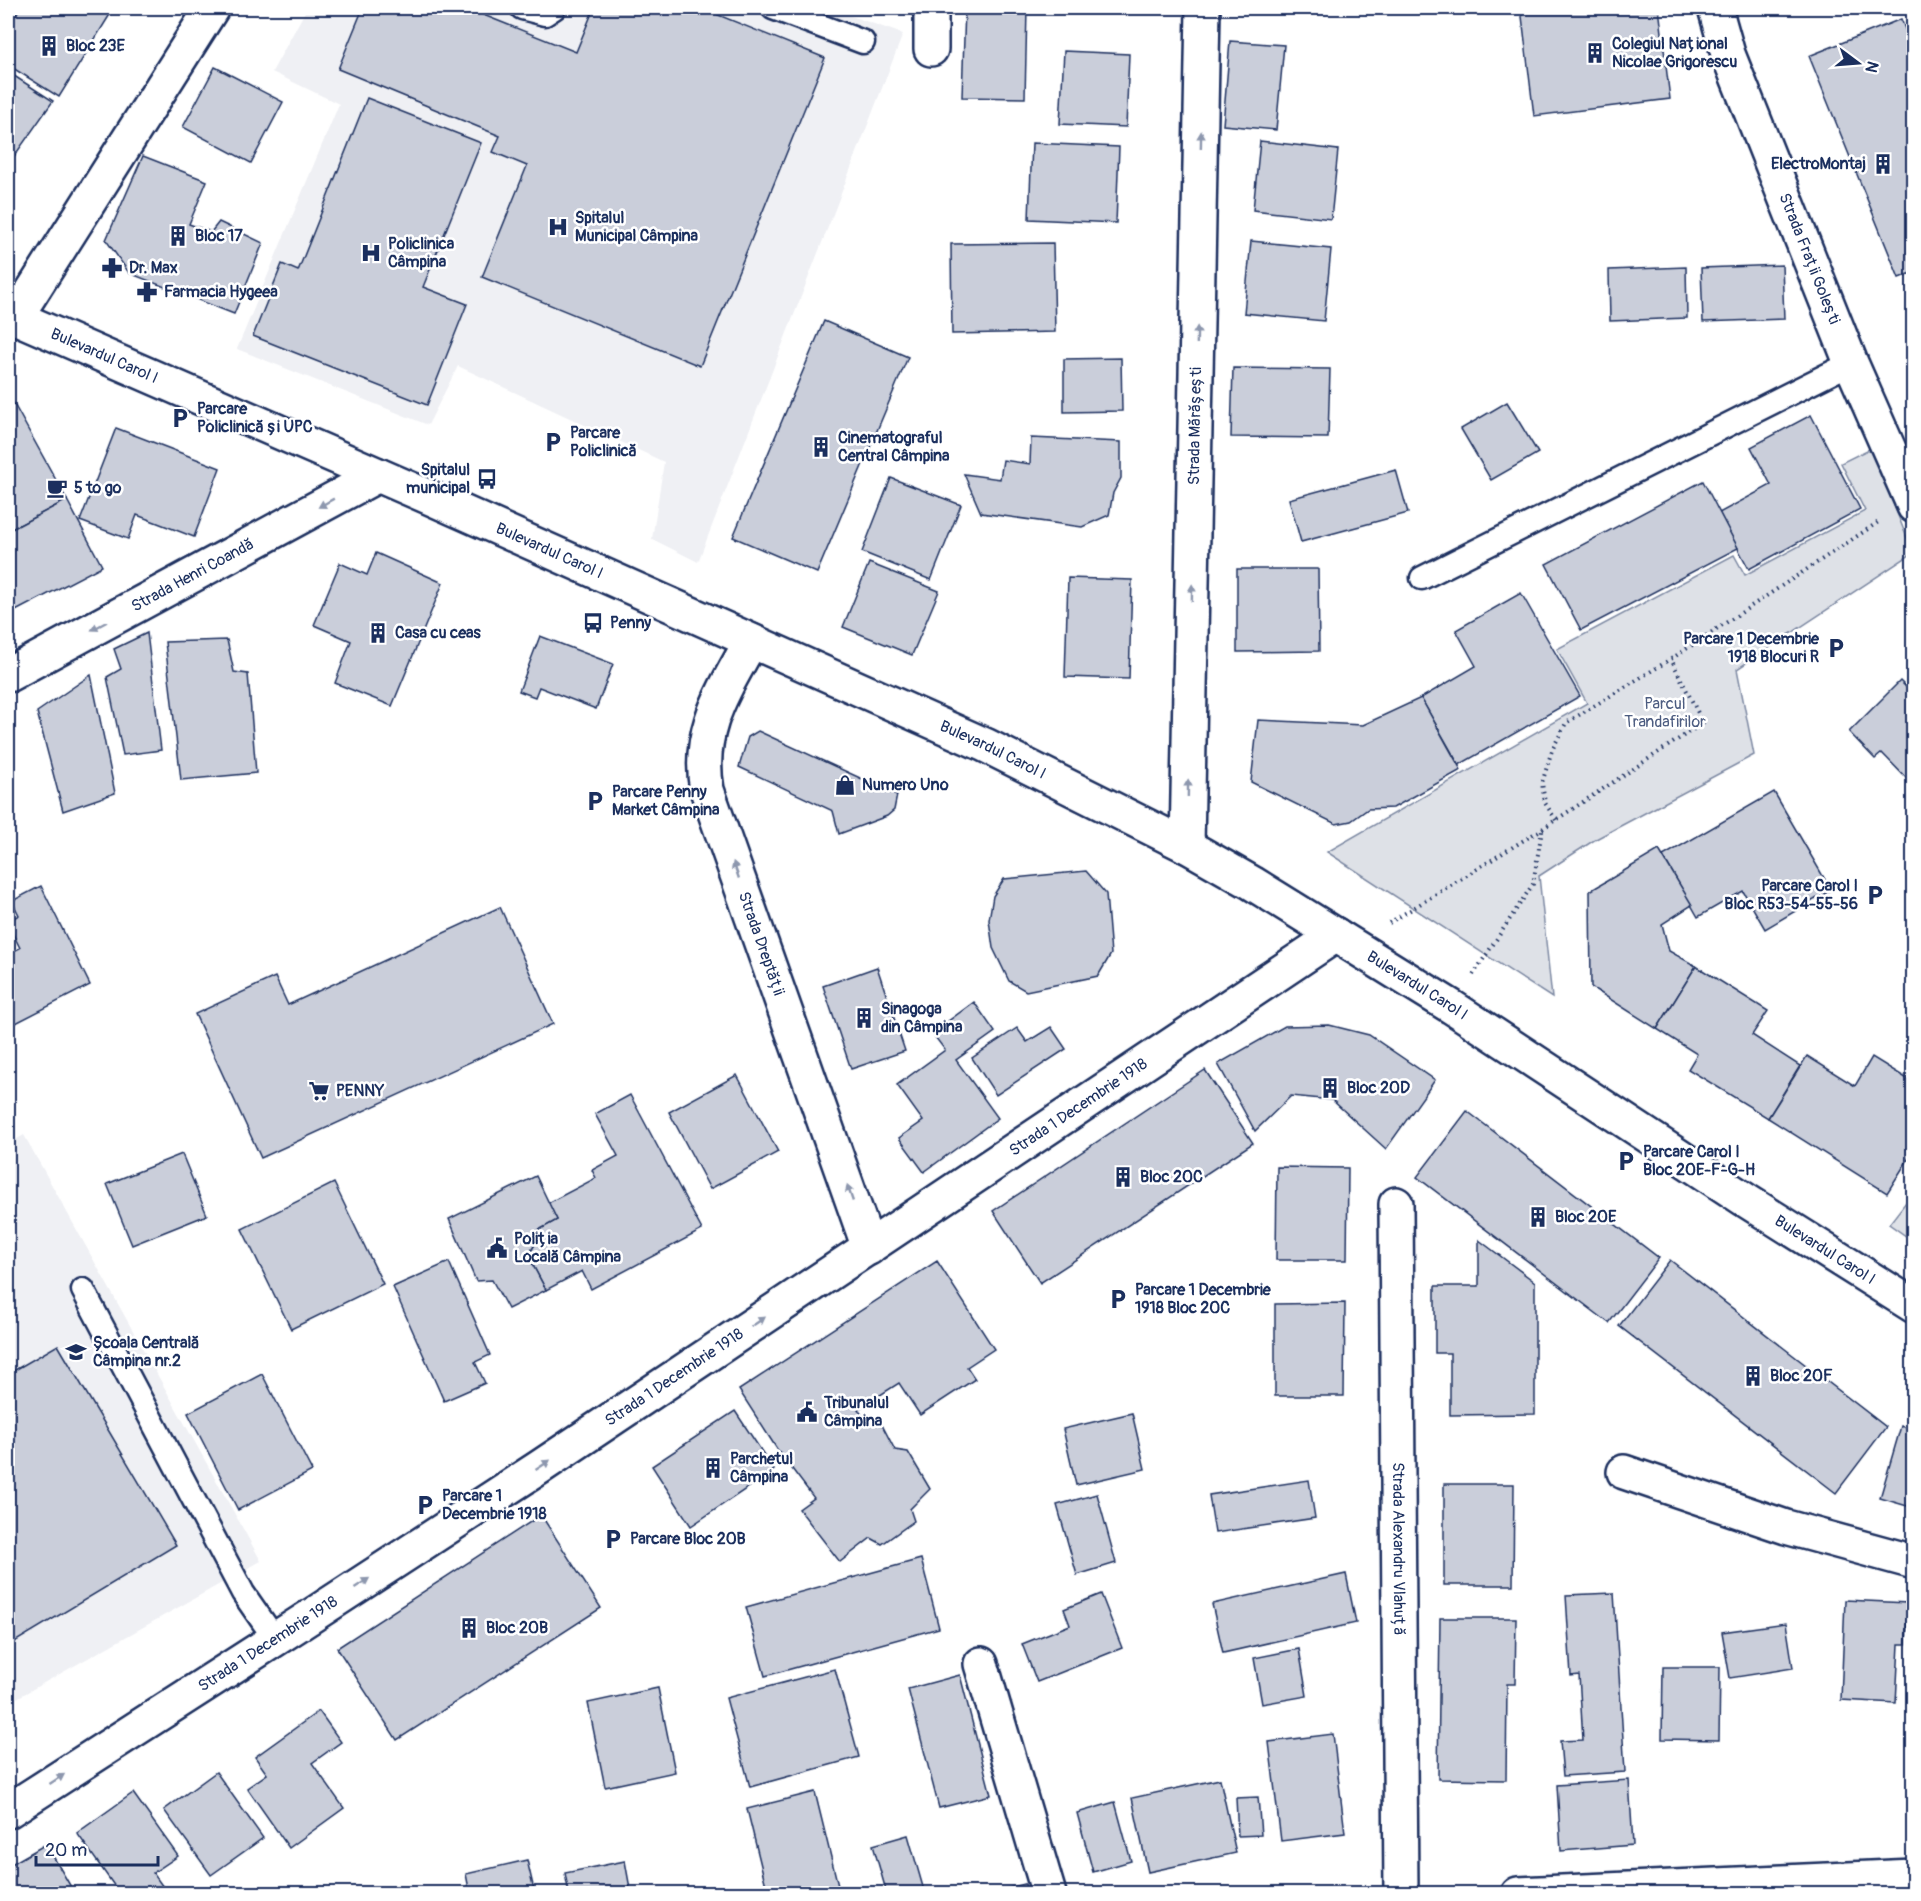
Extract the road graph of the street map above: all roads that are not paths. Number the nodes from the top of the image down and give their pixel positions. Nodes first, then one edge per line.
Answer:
1 (212, 8) edge
2 (522, 8) edge
3 (554, 8) edge
4 (773, 8) edge
5 (930, 8) edge
6 (1203, 8) edge
7 (1715, 8) edge
8 (863, 42) dead end
9 (931, 49) dead end
10 (12, 315) edge
11 (1851, 363) junction
12 (378, 475) junction
13 (1912, 504) edge
14 (1422, 578) dead end
15 (751, 641) junction
16 (8, 675) edge
17 (1187, 846) junction
18 (1345, 940) junction
19 (1396, 1204) dead end
20 (869, 1248) junction
21 (83, 1290) dead end
22 (1914, 1306) edge
23 (1624, 1472) dead end
24 (1914, 1562) edge
25 (275, 1639) junction
26 (981, 1664) dead end
27 (8, 1811) edge
28 (1914, 1876) edge
29 (1049, 1893) edge
30 (1401, 1893) edge
31 (1518, 1893) edge

1 - 10 street
2 - 3 lane
4 - 8 lane
5 - 9 street
17 -> 6 street, Strada Mărășești
7 - 11 street, Strada Frații Golești
10 - 12 street, Bulevardul Carol I
11 - 13 street, Strada Frații Golești
11 - 14 lane
12 - 15 street, Bulevardul Carol I
12 -> 16 street, Strada Henri Coandă
15 - 17 street, Bulevardul Carol I
20 -> 15 street, Strada Dreptății
17 - 18 street, Bulevardul Carol I
18 - 20 street, Strada 1 Decembrie 1918
18 - 22 street, Bulevardul Carol I
19 - 30 street, Strada Alexandru Vlahuță
25 -> 20 street, Strada 1 Decembrie 1918
21 - 25 lane
23 - 24 street
27 -> 25 street, Strada 1 Decembrie 1918
26 - 29 street
28 - 31 street

